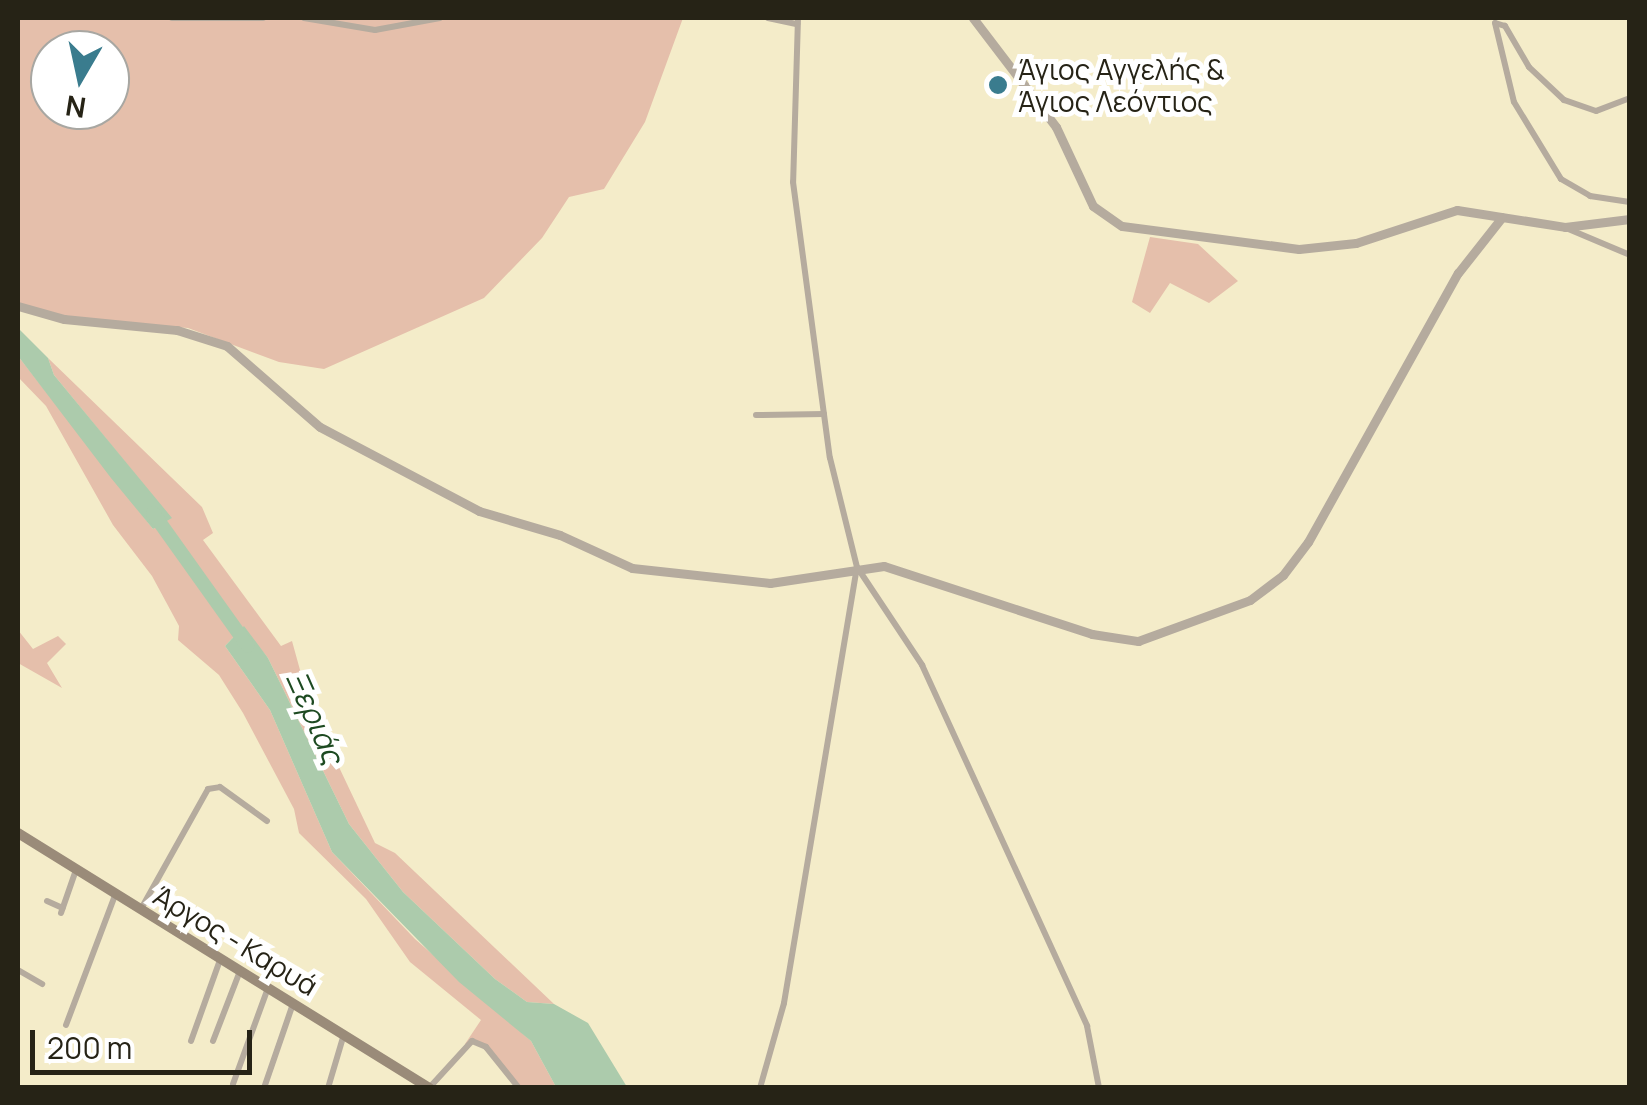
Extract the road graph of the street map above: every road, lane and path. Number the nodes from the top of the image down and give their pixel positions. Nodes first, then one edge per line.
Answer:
1 (172, 18) edge
2 (263, 18) edge
3 (304, 18) edge
4 (440, 18) edge
5 (768, 18) edge
6 (973, 18) edge
7 (798, 20) edge
8 (1630, 98) edge
9 (1630, 202) edge
10 (1502, 218) junction
11 (1630, 219) edge
12 (1565, 227) junction
13 (1630, 255) edge
14 (18, 306) edge
15 (824, 414) junction
16 (756, 415) dead end
17 (858, 567) junction
18 (267, 822) dead end
19 (18, 832) edge
20 (77, 869) junction
21 (116, 894) junction
22 (46, 901) dead end
23 (140, 909) junction
24 (221, 958) junction
25 (18, 970) edge
26 (240, 971) junction
27 (42, 984) dead end
28 (269, 987) junction
29 (294, 1001) junction
30 (66, 1025) dead end
31 (344, 1033) junction
32 (214, 1041) dead end
33 (191, 1042) dead end
34 (233, 1084) dead end
35 (429, 1087) edge
36 (264, 1088) edge
37 (328, 1088) edge
38 (519, 1088) edge
39 (760, 1088) edge
40 (1099, 1088) edge

1 - 2 street
3 - 4 street
5 - 7 street
6 - 10 street
7 - 15 street
8 - 9 street
10 - 12 street
10 - 17 street
11 - 12 street
12 - 13 street
14 - 17 street
15 - 16 street
15 - 17 street
17 - 39 street
17 - 40 street
18 - 23 street
19 - 20 main road, Άργος - Καρυά
20 - 21 main road, Άργος - Καρυά
20 - 22 street
21 - 23 main road, Άργος - Καρυά
21 - 30 street
23 - 24 main road, Άργος - Καρυά
24 - 26 main road, Άργος - Καρυά
24 - 33 street
25 - 27 street
26 - 28 main road, Άργος - Καρυά
26 - 32 street
28 - 29 main road, Άργος - Καρυά
28 - 34 street
29 - 31 main road, Άργος - Καρυά
29 - 36 street
31 - 35 main road, Άργος - Καρυά
31 - 37 street
35 - 38 street

